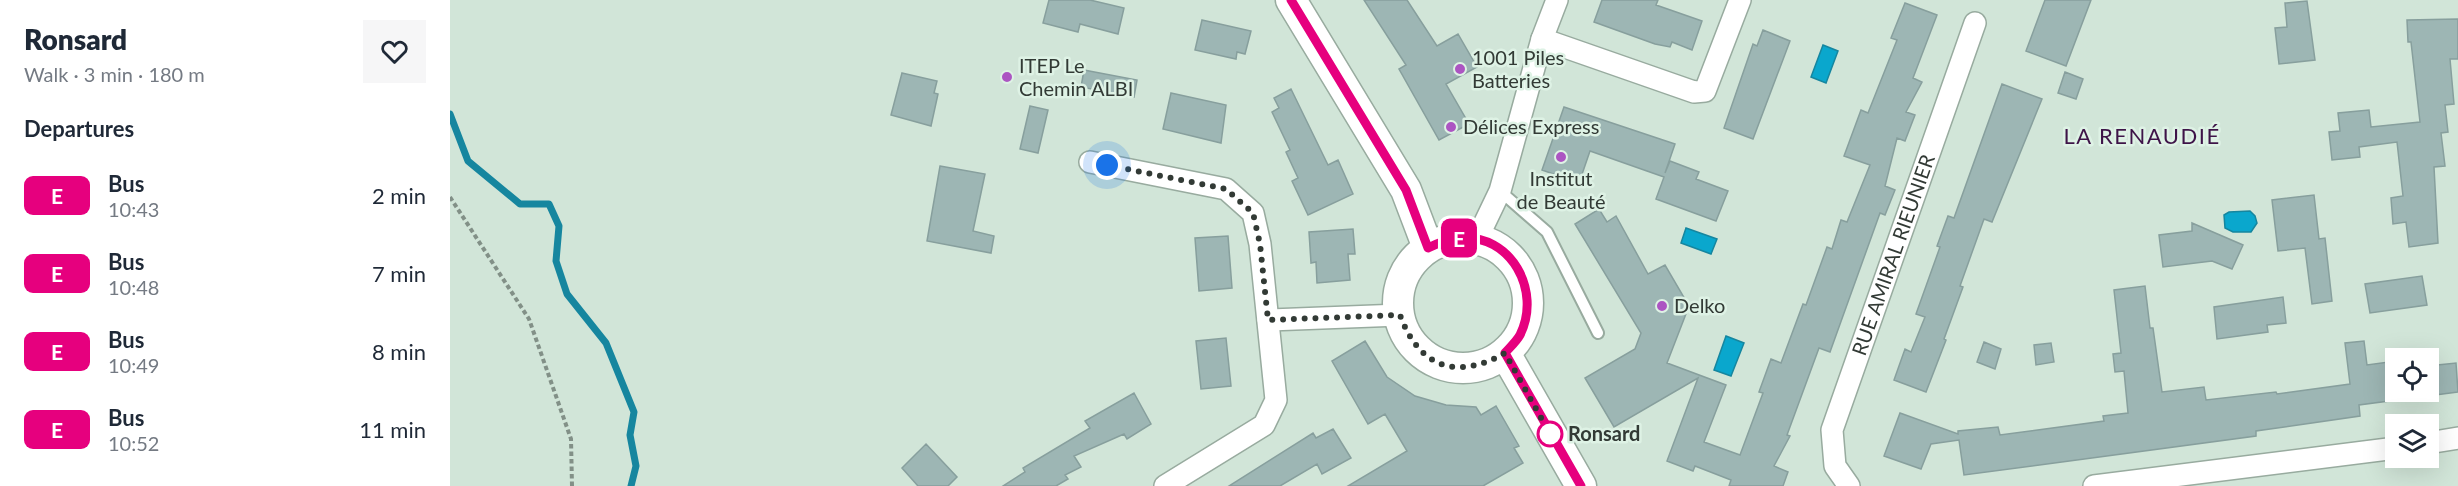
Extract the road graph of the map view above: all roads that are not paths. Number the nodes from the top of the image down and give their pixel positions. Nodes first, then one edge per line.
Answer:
1 (1291, 0) edge
2 (1557, 0) edge
3 (1740, 0) edge
4 (1975, 23) dead end
5 (1542, 39) junction
6 (1090, 162) dead end
7 (1500, 191) junction
8 (1477, 239) junction
9 (1428, 248) junction
10 (1400, 315) junction
11 (1268, 320) junction
12 (1598, 333) dead end
13 (1505, 353) junction
14 (2458, 438) edge
15 (2439, 441) edge
16 (2385, 449) edge
17 (1165, 486) edge
18 (1581, 486) edge
19 (1850, 486) edge
20 (2094, 486) edge

1 - 9 main road
2 - 5 street
3 - 5 street
4 - 19 street, RUE AMIRAL RIEUNIER
5 - 7 street
6 - 11 street
7 - 8 street
7 - 12 lane
8 - 9 main road
8 - 13 main road
9 - 10 main road
10 - 11 street
10 - 13 main road
11 - 17 street
13 - 18 main road
14 - 15 street
16 - 20 street

